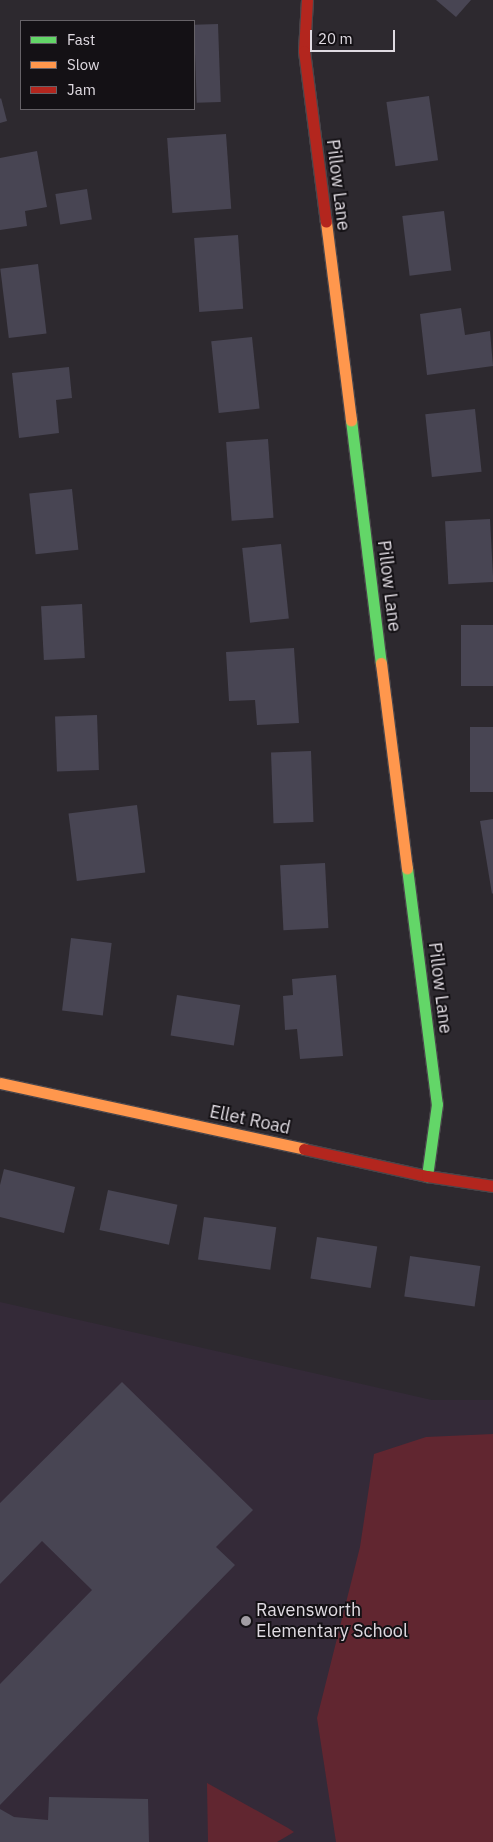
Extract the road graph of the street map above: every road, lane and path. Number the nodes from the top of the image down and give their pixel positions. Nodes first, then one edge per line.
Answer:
1 (307, 0) edge
2 (0, 1082) edge
3 (427, 1176) junction
4 (493, 1186) edge

1 - 3 street, Pillow Lane
2 - 3 street, Ellet Road
3 - 4 street, Ellet Road

